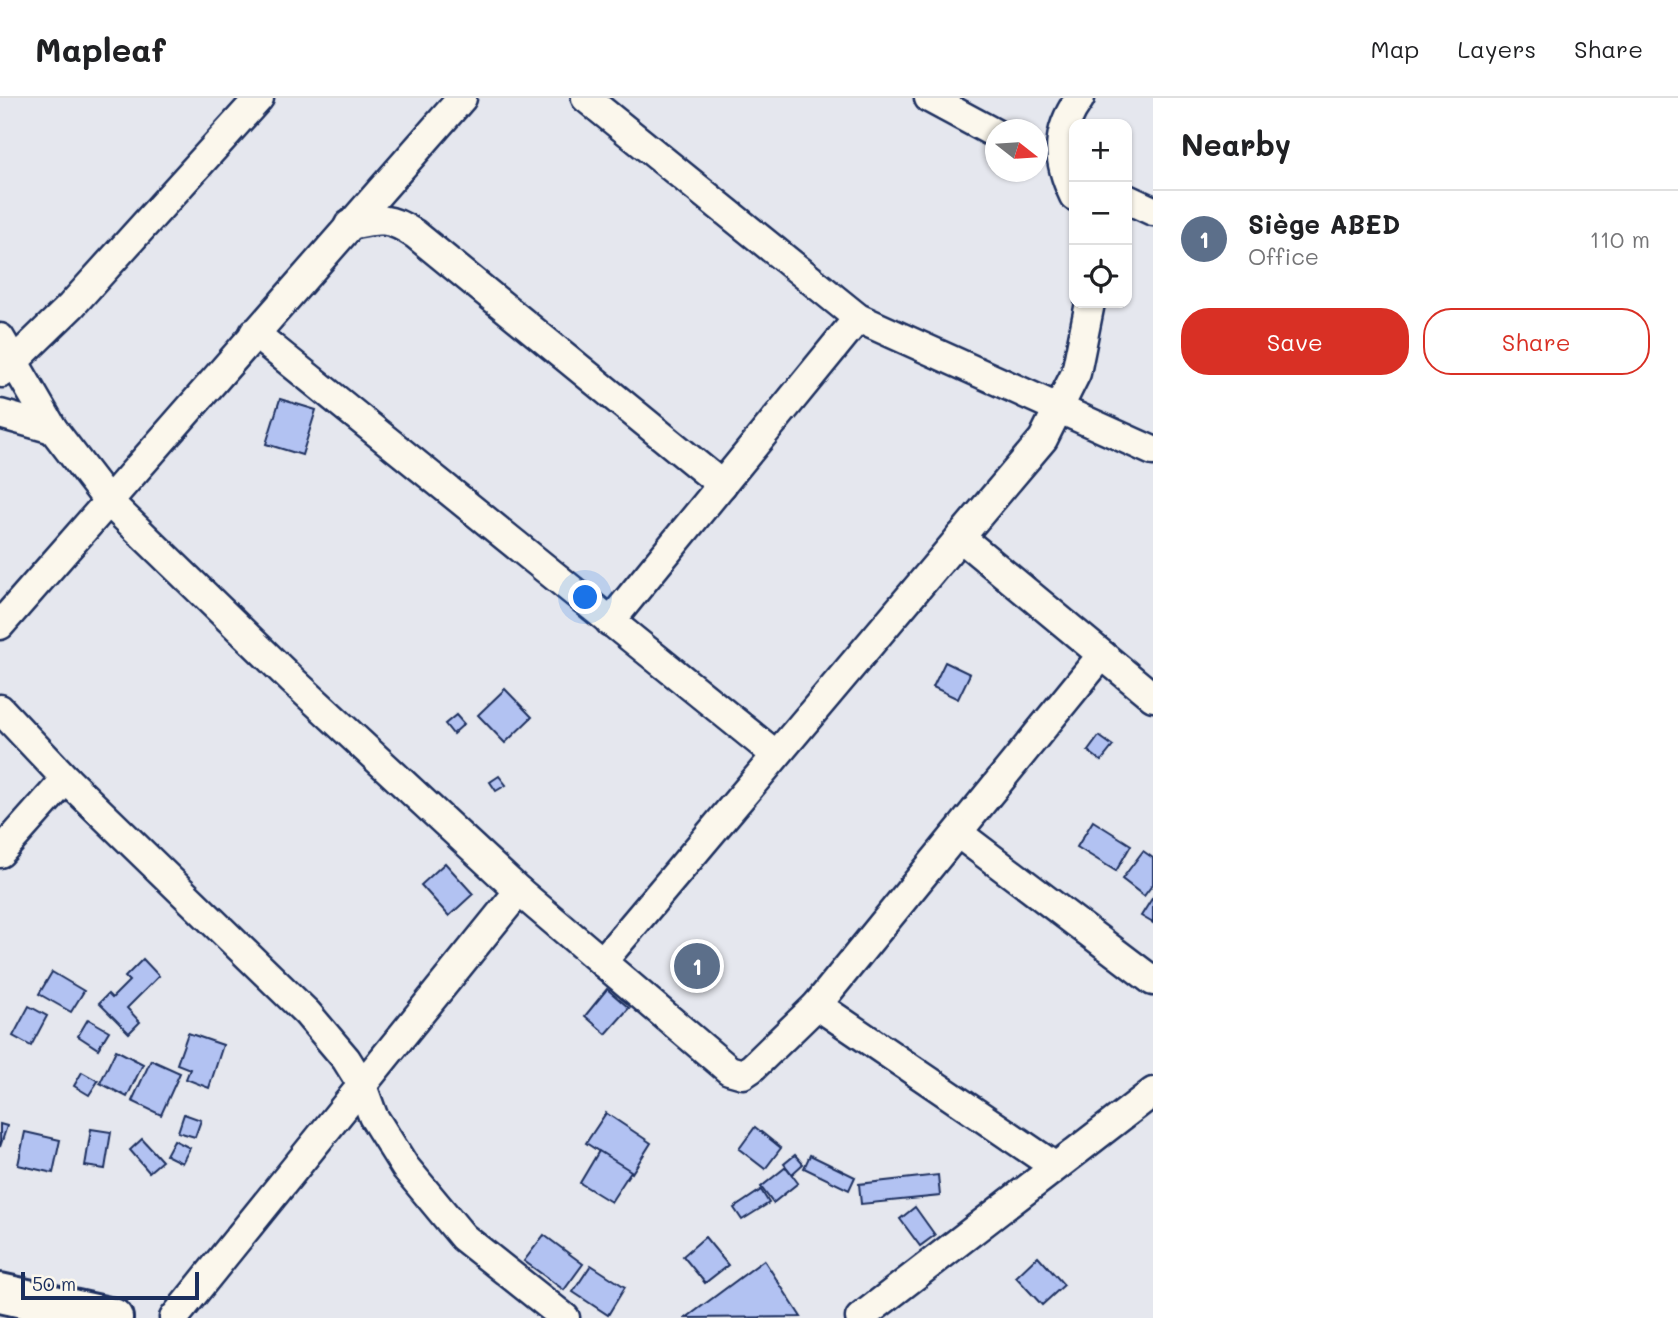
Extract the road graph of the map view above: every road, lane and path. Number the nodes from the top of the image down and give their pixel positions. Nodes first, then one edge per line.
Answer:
1 (259, 98) edge
2 (462, 98) edge
3 (586, 98) edge
4 (929, 98) edge
5 (1080, 98) edge
6 (985, 128) edge
7 (1057, 165) edge
8 (1069, 186) edge
9 (1132, 201) edge
10 (1153, 211) edge
11 (349, 225) junction
12 (1089, 308) edge
13 (858, 318) junction
14 (254, 333) junction
15 (5, 358) edge
16 (1061, 408) junction
17 (0, 414) edge
18 (53, 429) junction
19 (1153, 451) edge
20 (722, 485) junction
21 (109, 502) junction
22 (960, 537) junction
23 (610, 622) junction
24 (0, 625) edge
25 (1102, 655) junction
26 (1153, 697) edge
27 (0, 709) edge
28 (776, 755) junction
29 (66, 779) junction
30 (958, 832) junction
31 (0, 853) edge
32 (519, 891) junction
33 (601, 962) junction
34 (1153, 981) edge
35 (817, 1005) junction
36 (361, 1083) junction
37 (1153, 1093) edge
38 (1054, 1166) junction
39 (0, 1293) edge
40 (101, 1317) edge
41 (174, 1318) edge
42 (565, 1318) edge
43 (860, 1318) edge

1 - 15 street
2 - 11 street
3 - 13 street
4 - 6 street
5 - 7 street
7 - 8 street
9 - 10 street
11 - 14 street
11 - 20 street
12 - 16 street
13 - 16 street
13 - 20 street
14 - 21 street
14 - 23 street
15 - 18 street
16 - 19 street
16 - 22 street
17 - 18 street
18 - 21 street
20 - 23 street
21 - 24 street
21 - 32 street
22 - 25 street
22 - 28 street
23 - 28 street
25 - 26 street
25 - 30 street
27 - 29 street
28 - 33 street
29 - 31 street
29 - 36 street
30 - 34 street
30 - 35 street
32 - 33 street
32 - 36 street
33 - 35 street
35 - 38 street
36 - 41 street
36 - 42 street
37 - 38 street
38 - 43 street
39 - 40 street

